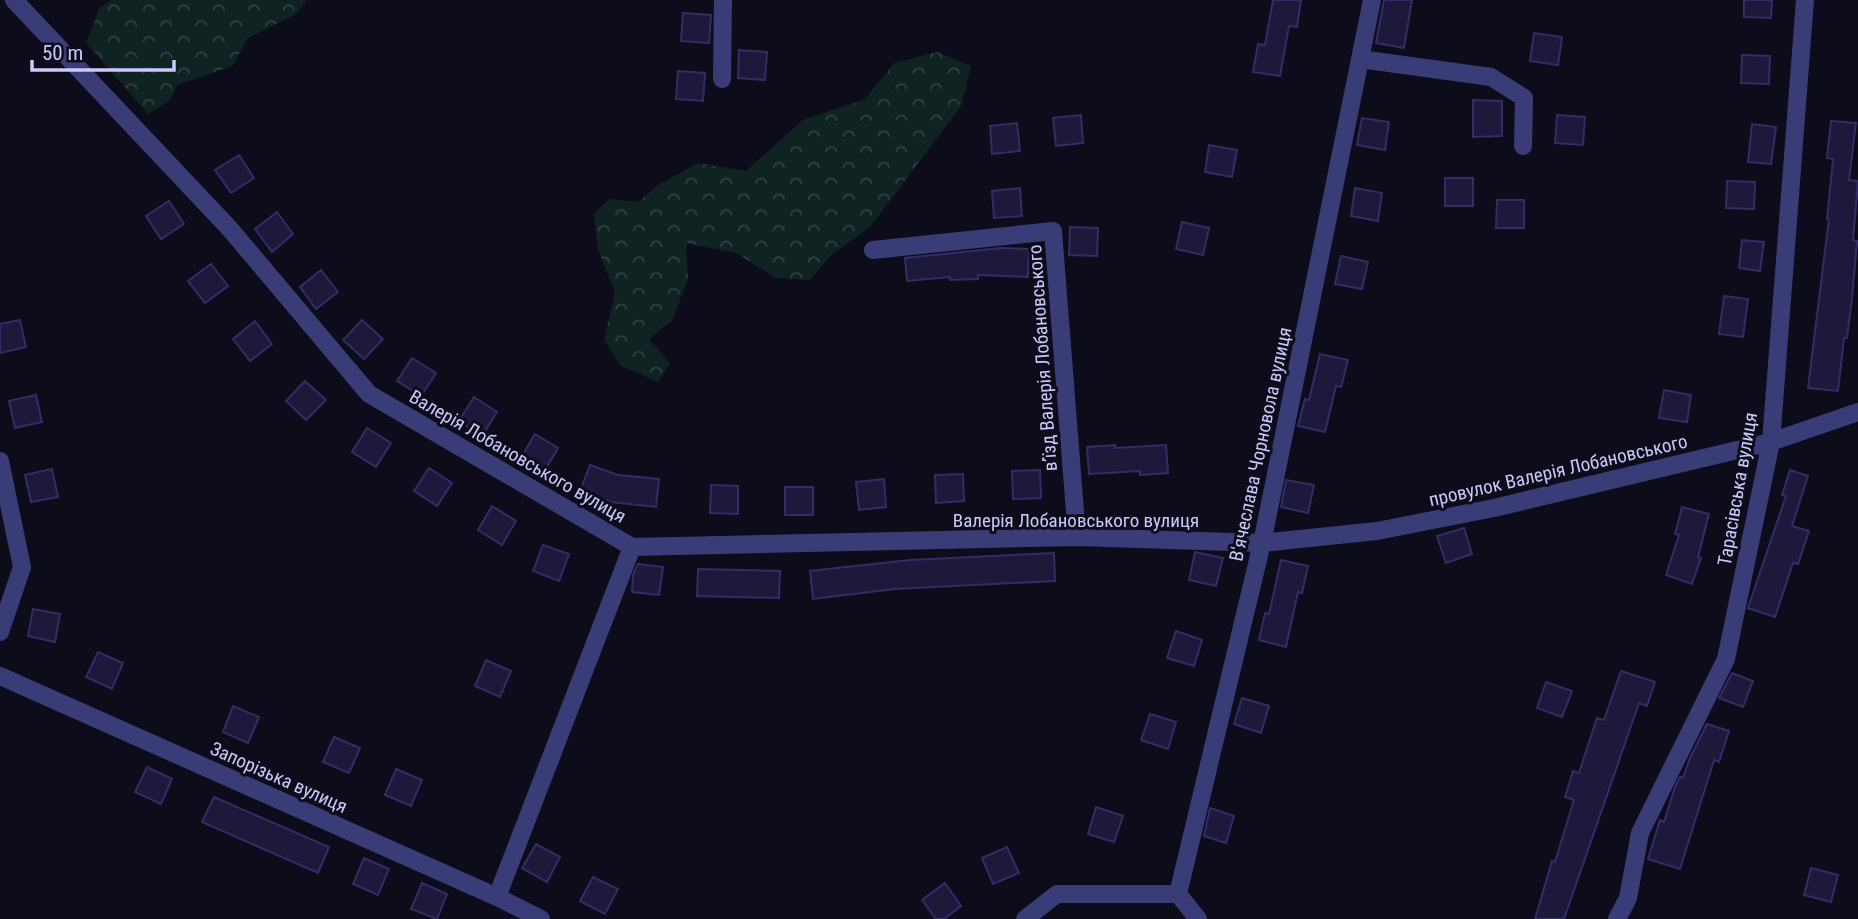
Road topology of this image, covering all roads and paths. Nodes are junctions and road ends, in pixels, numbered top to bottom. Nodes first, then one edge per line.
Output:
1 (14, 0) edge
2 (723, 0) edge
3 (1372, 0) edge
4 (1805, 0) edge
5 (1360, 59) junction
6 (722, 79) dead end
7 (1523, 146) dead end
8 (873, 250) dead end
9 (1858, 412) edge
10 (1771, 442) junction
11 (0, 461) edge
12 (1077, 537) junction
13 (1262, 543) junction
14 (632, 547) junction
15 (0, 632) edge
16 (0, 676) edge
17 (1178, 894) junction
18 (497, 897) junction
19 (541, 919) edge
20 (1025, 919) edge
21 (1198, 919) edge
22 (1617, 919) edge

1 - 14 street, Валерія Лобановського вулиця
2 - 6 street
3 - 5 street, В'ячеслава Чорновола вулиця
4 - 10 street, Тарасівська вулиця
5 - 7 street
5 - 13 street, В'ячеслава Чорновола вулиця
8 - 12 street, в’їзд Валерія Лобановського
9 - 10 street, провулок Валерія Лобановського
10 - 13 street, провулок Валерія Лобановського
10 - 22 street, Тарасівська вулиця
11 - 15 street
12 - 13 street, Валерія Лобановського вулиця
12 - 14 street, Валерія Лобановського вулиця
13 - 17 street, В'ячеслава Чорновола вулиця
14 - 18 street
16 - 18 street, Запорізька вулиця
17 - 20 street
17 - 21 street
18 - 19 street, Запорізька вулиця

